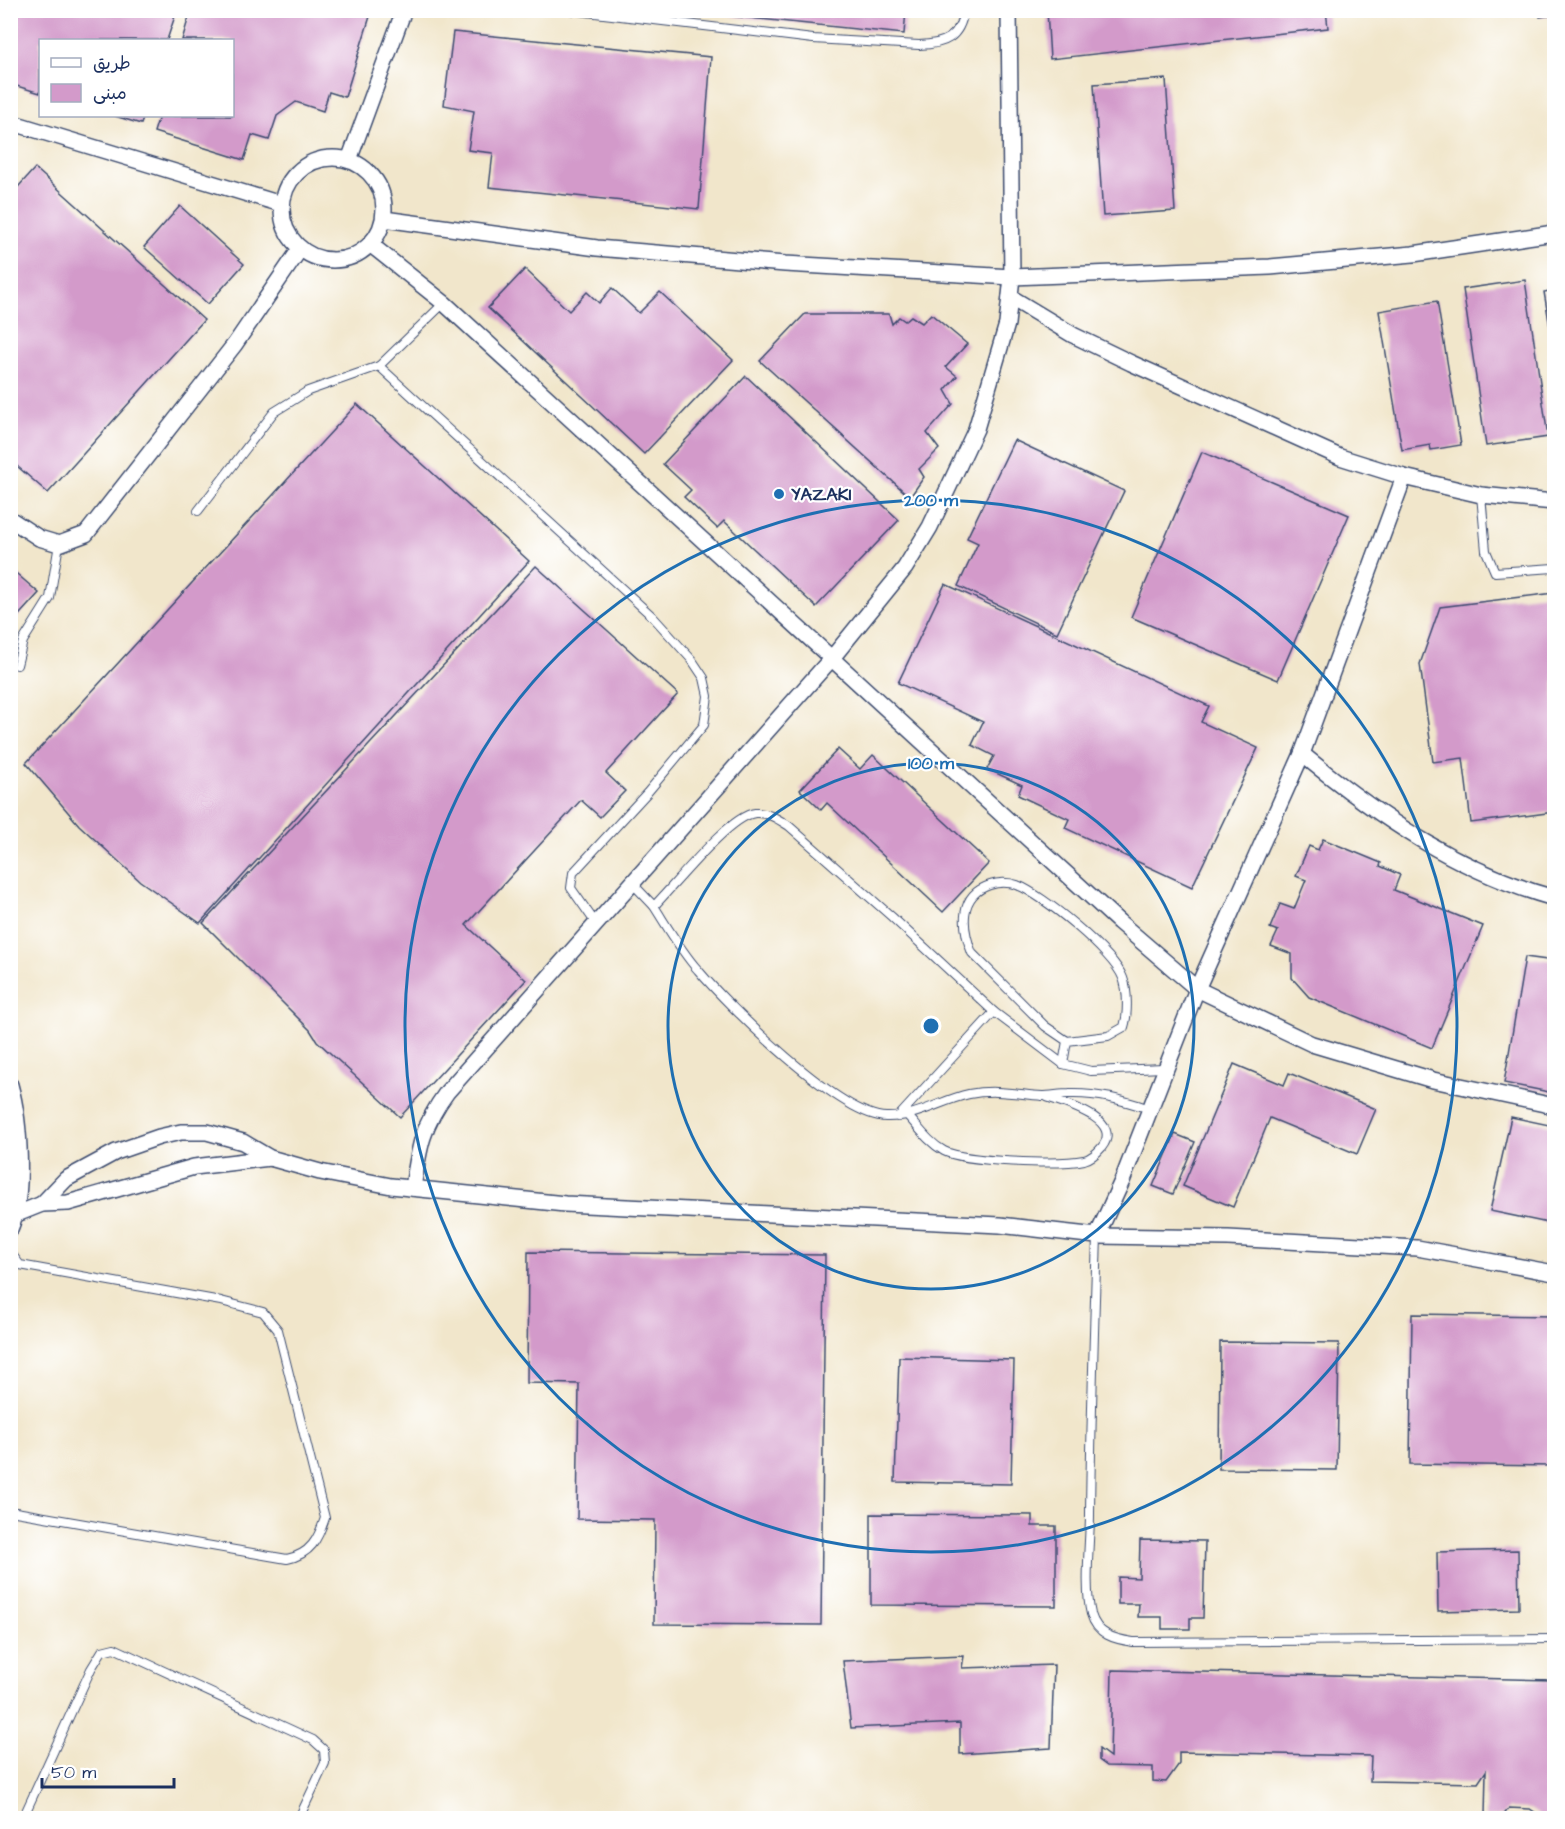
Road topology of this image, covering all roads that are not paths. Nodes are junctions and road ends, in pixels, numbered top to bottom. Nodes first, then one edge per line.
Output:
1 (404, 10) edge
2 (570, 10) edge
3 (964, 10) edge
4 (1009, 10) edge
5 (10, 122) edge
6 (350, 160) junction
7 (281, 204) junction
8 (384, 219) junction
9 (1554, 233) edge
10 (370, 244) junction
11 (300, 249) junction
12 (1012, 277) junction
13 (1010, 297) junction
14 (444, 303) junction
15 (379, 366) junction
16 (1404, 477) junction
17 (1481, 495) junction
18 (1554, 502) edge
19 (198, 511) dead end
20 (10, 519) edge
21 (58, 544) junction
22 (1554, 568) edge
23 (832, 658) junction
24 (17, 665) dead end
25 (1302, 754) junction
26 (632, 883) junction
27 (1554, 898) edge
28 (654, 906) junction
29 (597, 925) junction
30 (1197, 989) junction
31 (994, 1012) junction
32 (1067, 1041) junction
33 (1063, 1064) junction
34 (1164, 1068) junction
35 (10, 1085) edge
36 (1042, 1096) junction
37 (1554, 1106) edge
38 (1149, 1109) junction
39 (908, 1116) junction
40 (898, 1117) junction
41 (270, 1158) junction
42 (413, 1188) junction
43 (42, 1204) junction
44 (17, 1214) junction
45 (10, 1229) edge
46 (1097, 1236) junction
47 (10, 1252) edge
48 (1554, 1273) edge
49 (10, 1511) edge
50 (1554, 1639) edge
51 (23, 1818) edge
52 (299, 1818) edge

1 - 6 street
2 - 3 lane
4 - 12 street
5 - 7 street
6 - 7 street
6 - 8 street
7 - 11 street
8 - 10 street
8 - 12 street
9 - 12 street
10 - 11 street
10 - 14 street
11 - 21 street
12 - 13 street
13 - 16 street
13 - 23 street
14 - 15 lane
14 - 23 street
15 - 19 lane
15 - 29 lane
16 - 17 street
16 - 25 street
17 - 18 street
17 - 22 lane
20 - 21 street
21 - 24 lane
23 - 26 street
23 - 30 street
25 - 27 street
25 - 30 street
26 - 28 lane
26 - 29 street
28 - 31 lane
28 - 40 lane
29 - 42 street
30 - 34 street
30 - 37 street
31 - 33 lane
31 - 40 lane
32 - 32 lane
32 - 33 lane
33 - 34 lane
34 - 38 street
35 - 44 street
36 - 38 lane
36 - 39 lane
36 - 39 lane
38 - 46 street
39 - 40 lane
41 - 42 street
41 - 43 street
41 - 43 street
42 - 46 street
43 - 44 street
44 - 45 street
46 - 48 street
46 - 50 lane
47 - 49 lane
51 - 52 lane

